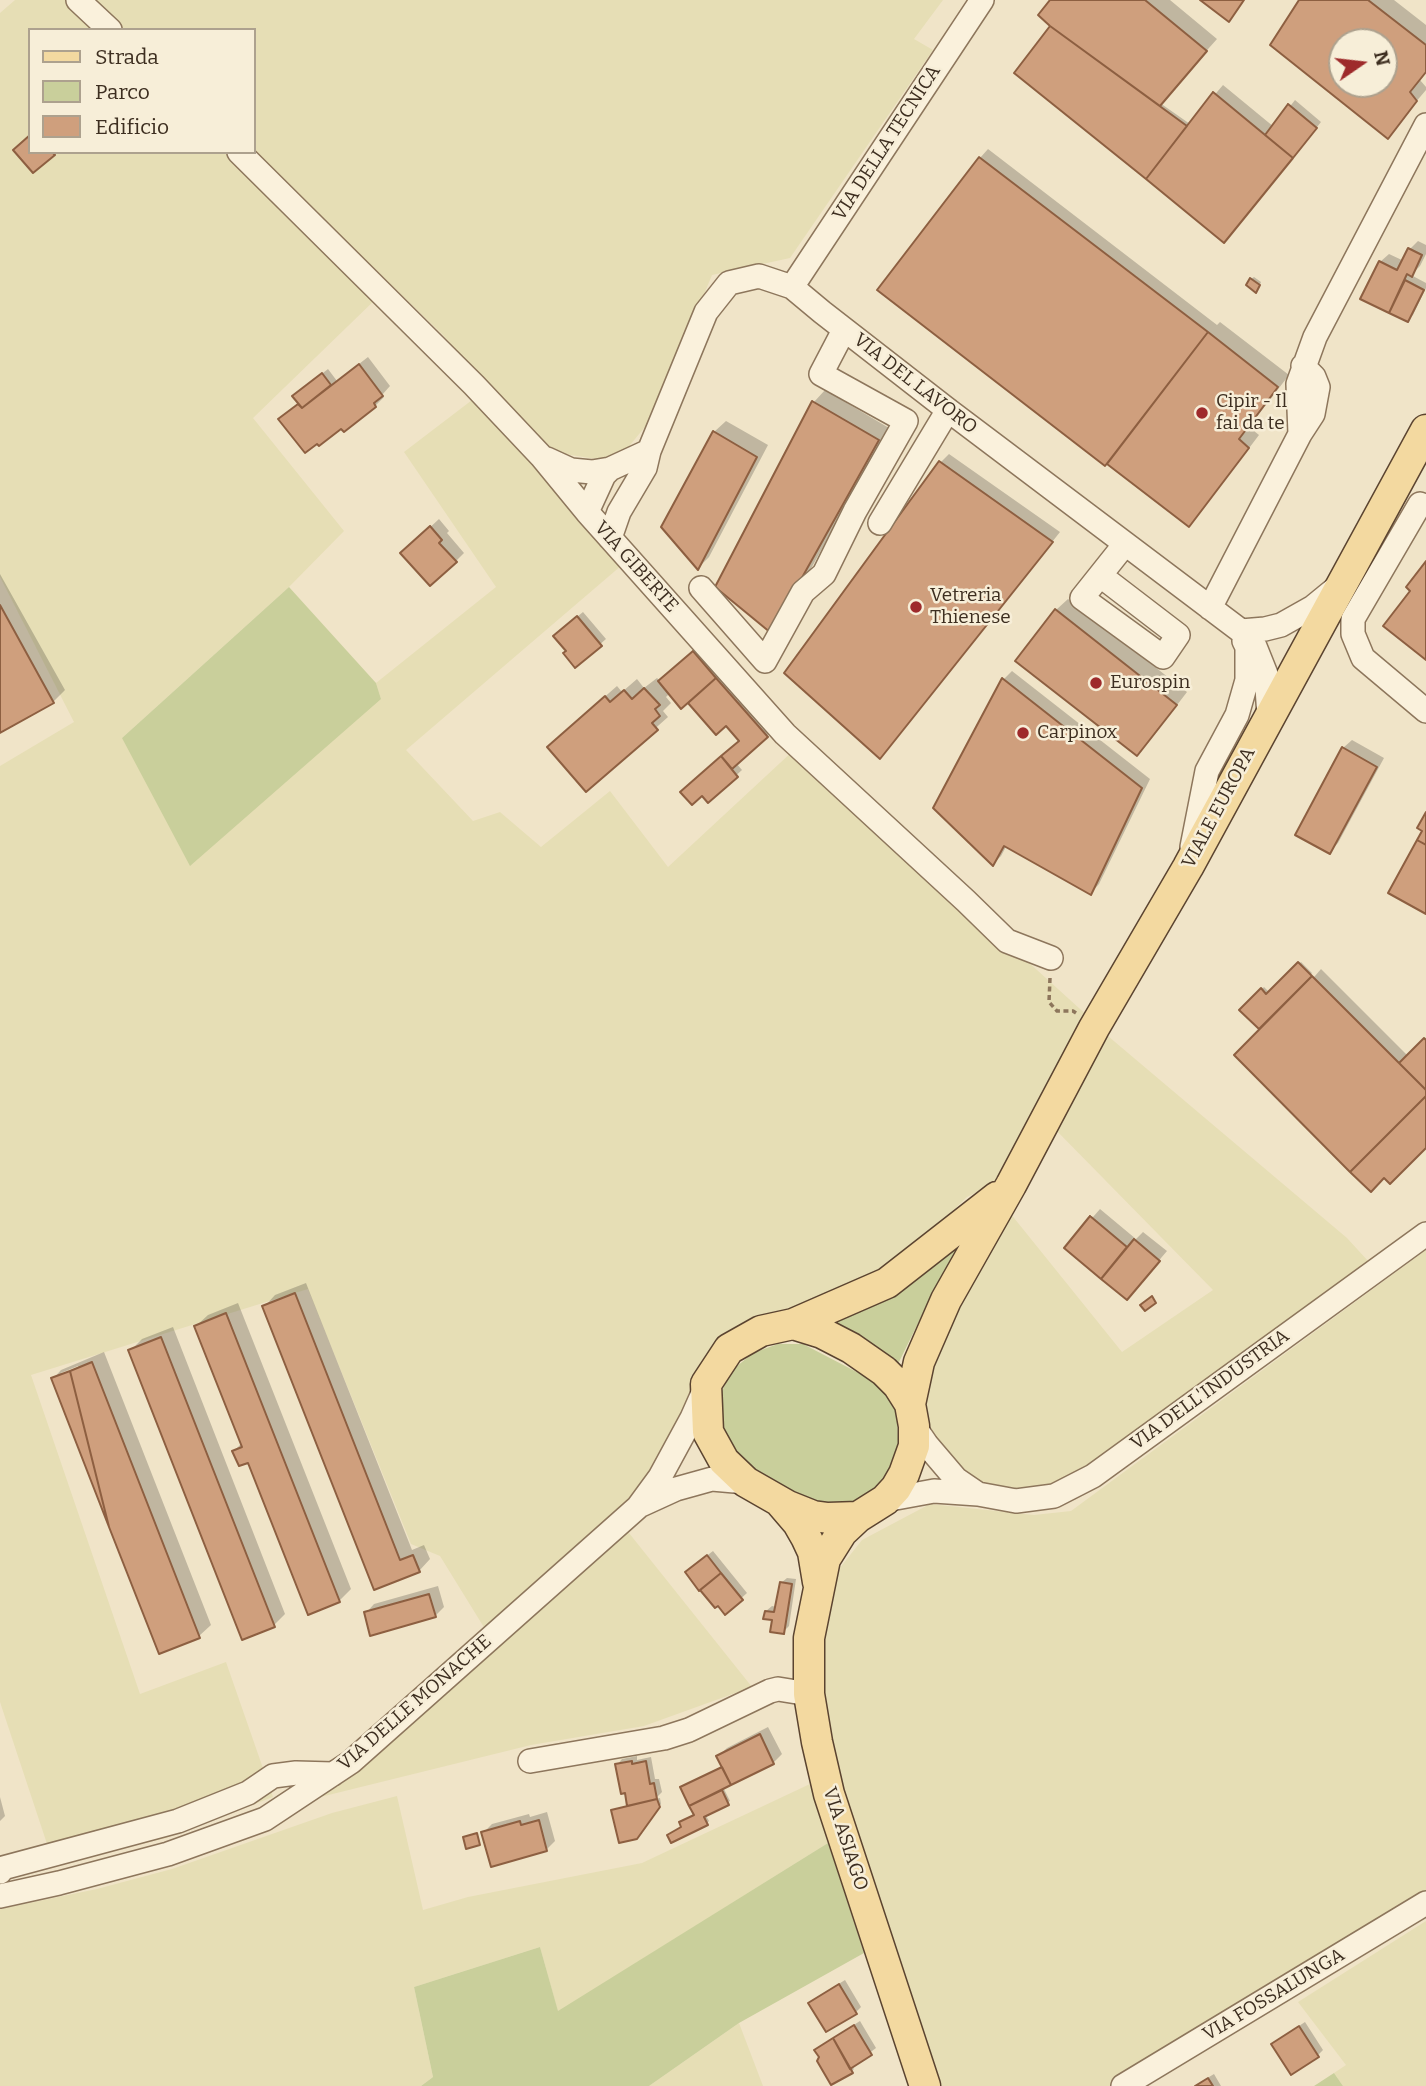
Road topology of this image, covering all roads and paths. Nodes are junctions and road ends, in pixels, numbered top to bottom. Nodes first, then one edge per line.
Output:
1 (78, 0) edge
2 (982, 0) edge
3 (108, 28) edge
4 (1421, 135) edge
5 (241, 154) edge
6 (792, 287) junction
7 (844, 330) junction
8 (948, 410) junction
9 (1426, 430) edge
10 (649, 451) junction
11 (541, 456) junction
12 (610, 469) junction
13 (629, 498) junction
14 (1420, 504) dead end
15 (587, 512) junction
16 (880, 523) dead end
17 (610, 538) junction
18 (1125, 544) junction
19 (1101, 576) dead end
20 (1341, 584) junction
21 (701, 589) dead end
22 (1210, 608) junction
23 (1241, 631) junction
24 (1426, 710) edge
25 (1269, 716) junction
26 (1188, 867) junction
27 (1051, 958) joint
28 (1094, 1028) junction
29 (1011, 1185) junction
30 (1426, 1234) edge
31 (793, 1324) junction
32 (706, 1384) junction
33 (912, 1415) junction
34 (747, 1482) junction
35 (978, 1493) junction
36 (777, 1499) junction
37 (886, 1500) junction
38 (638, 1507) junction
39 (858, 1517) junction
40 (818, 1585) junction
41 (809, 1694) junction
42 (530, 1761) dead end
43 (333, 1774) junction
44 (0, 1872) edge
45 (0, 1896) edge
46 (1426, 1903) edge
47 (1126, 2085) edge
48 (925, 2086) edge

1 - 3 street
2 - 6 street, VIA DELLA TECNICA
4 - 22 street
5 - 11 street, VIA GIBERTE
6 - 7 street, VIA DEL LAVORO
6 - 10 street, VIA DEL LAVORO
7 - 8 street, VIA DEL LAVORO
7 - 21 street
8 - 16 street
8 - 18 street, VIA DEL LAVORO
9 - 20 main road, VIALE EUROPA
10 - 12 street
10 - 13 street, VIA DEL LAVORO
11 - 12 street
11 - 15 street, VIA GIBERTE
12 - 15 street
13 - 15 street
13 - 17 street, VIA DEL LAVORO
14 - 24 street
15 - 17 street, VIA GIBERTE
17 - 27 street, VIA GIBERTE
18 - 19 street
18 - 22 street, VIA DEL LAVORO
20 - 23 street
20 - 25 main road, VIALE EUROPA
22 - 23 street, VIA DEL LAVORO
23 - 25 street, VIA DEL LAVORO
23 - 26 street
25 - 26 main road, VIALE EUROPA
26 - 28 main road, VIALE EUROPA
27 - 28 path
28 - 29 main road, VIALE EUROPA
29 - 31 main road
29 - 33 main road, VIALE EUROPA
30 - 35 street, VIA DELL'INDUSTRIA
31 - 32 main road
31 - 33 main road
32 - 34 main road
32 - 38 street
33 - 35 street, VIA DELL'INDUSTRIA
33 - 37 main road
34 - 36 main road
34 - 38 street
35 - 37 street, VIA DELL'INDUSTRIA
36 - 39 main road
36 - 40 main road
37 - 39 main road
38 - 43 street, VIA DELLE MONACHE
39 - 40 main road
40 - 41 main road, VIA ASIAGO
41 - 42 street
41 - 48 main road, VIA ASIAGO
43 - 44 street
43 - 45 street, VIA DELLE MONACHE
46 - 47 street, VIA FOSSALUNGA

